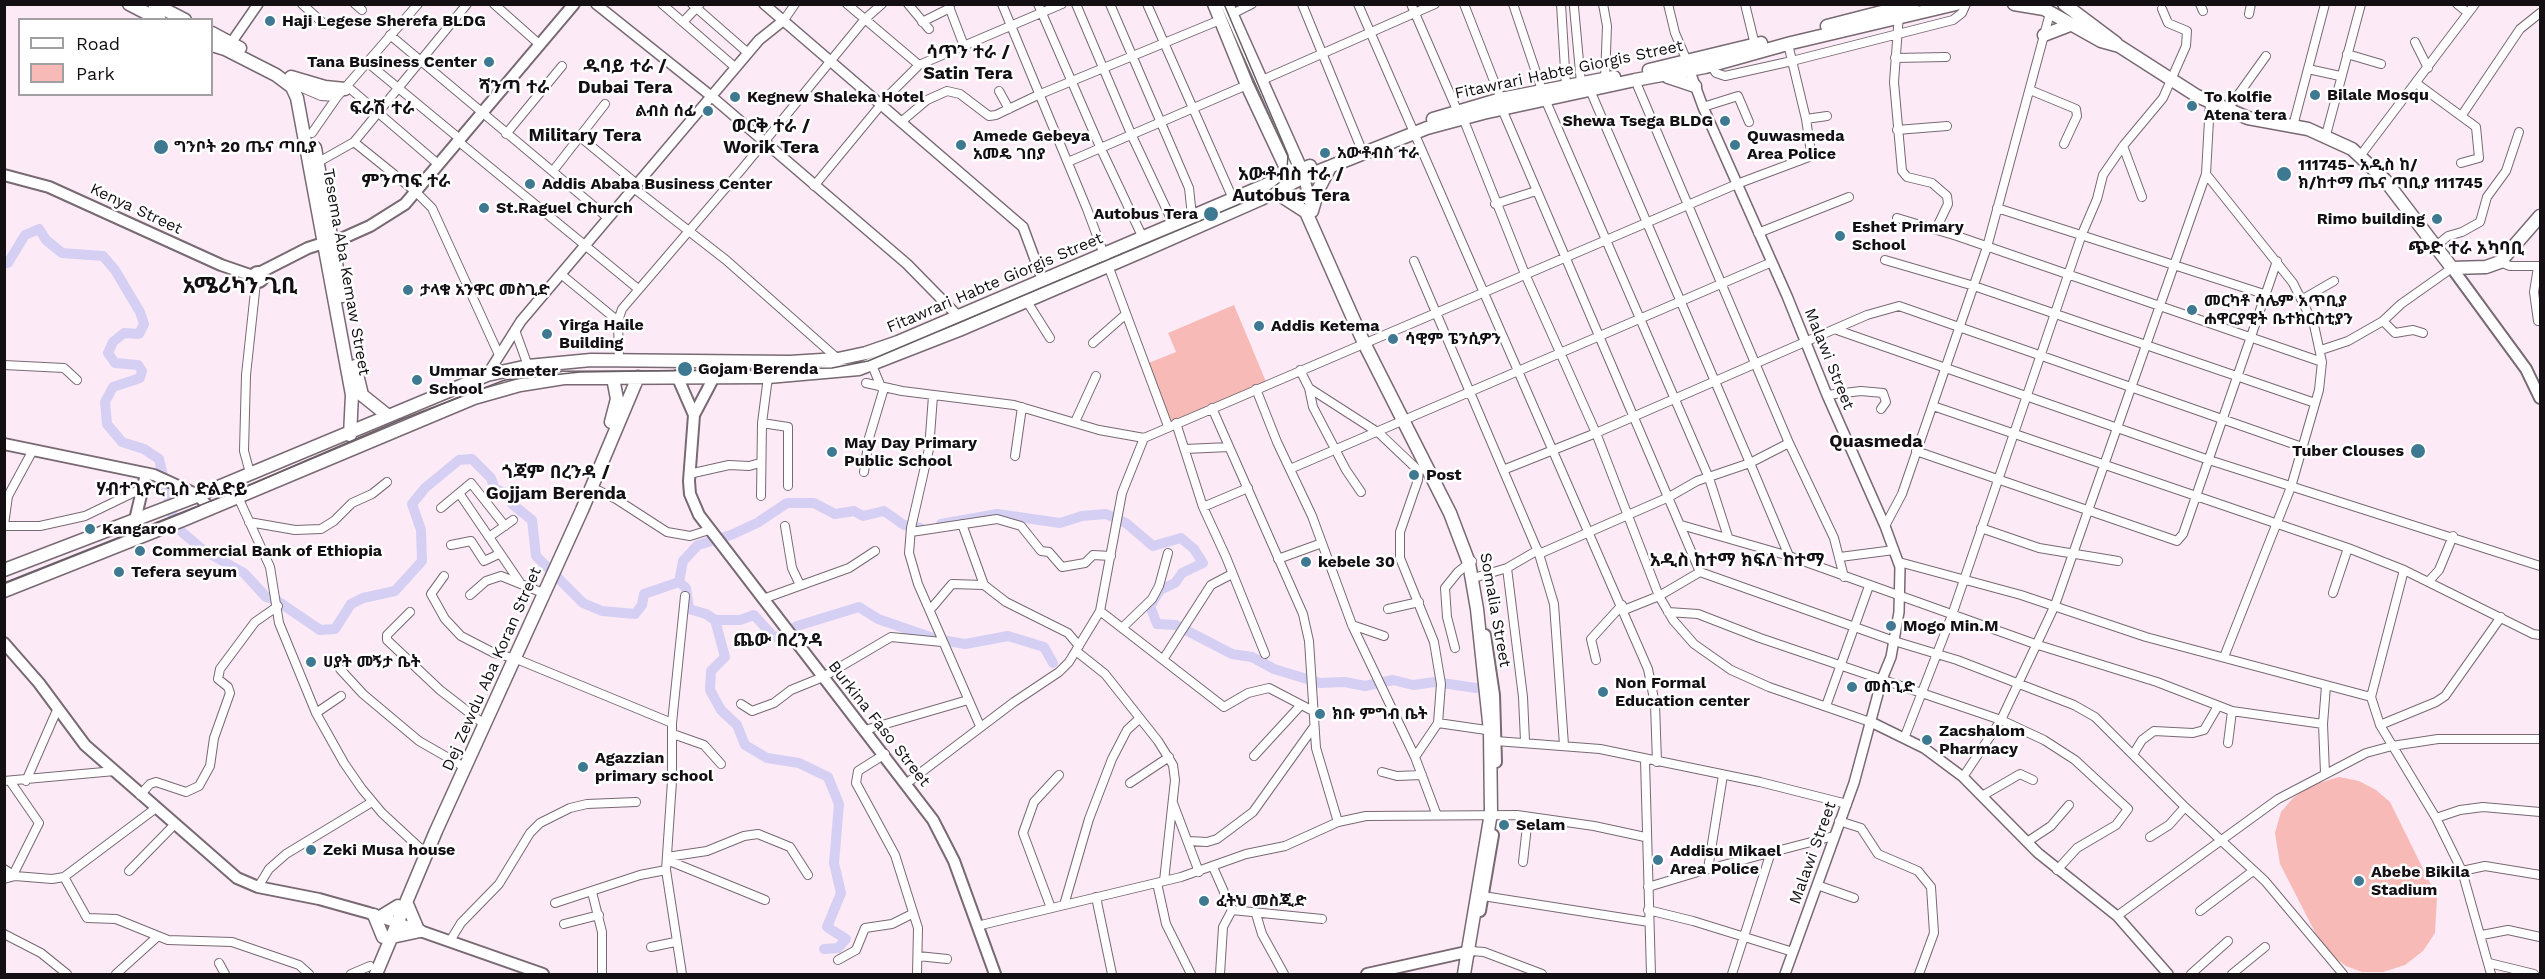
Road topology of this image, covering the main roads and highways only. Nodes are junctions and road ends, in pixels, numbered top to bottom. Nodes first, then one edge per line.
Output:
1 (129, 4) edge
2 (154, 4) edge
3 (574, 4) edge
4 (1214, 4) edge
5 (1913, 4) edge
6 (1956, 4) edge
7 (2014, 4) edge
8 (2065, 5) edge
9 (2043, 9) edge
10 (1226, 13) edge
11 (1899, 13) junction
12 (156, 18) edge
13 (181, 18) edge
14 (2070, 25) junction
15 (213, 34) edge
16 (2044, 35) road end
17 (213, 45) edge
18 (228, 46) junction
19 (2120, 46) junction
20 (1688, 65) junction
21 (1708, 67) junction
22 (1658, 76) junction
23 (294, 84) junction
24 (1586, 87) junction
25 (343, 91) road end
26 (1543, 95) junction
27 (1411, 130) junction
28 (1285, 150) junction
29 (314, 164) junction
30 (1324, 166) junction
31 (4, 175) edge
32 (1297, 176) junction
33 (1274, 186) junction
34 (1312, 209) junction
35 (2541, 216) edge
36 (331, 243) junction
37 (1104, 260) junction
38 (2452, 267) junction
39 (1366, 341) junction
40 (677, 376) junction
41 (638, 377) junction
42 (714, 377) junction
43 (613, 378) junction
44 (2540, 395) edge
45 (387, 415) junction
46 (694, 415) junction
47 (351, 430) junction
48 (4, 444) edge
49 (318, 444) junction
50 (349, 448) junction
51 (326, 459) junction
52 (150, 474) junction
53 (198, 495) junction
54 (210, 508) junction
55 (578, 509) junction
56 (135, 520) junction
57 (138, 538) junction
58 (1471, 562) junction
59 (4, 570) edge
60 (4, 591) edge
61 (4, 643) edge
62 (493, 701) junction
63 (1494, 734) junction
64 (463, 767) junction
65 (1493, 813) junction
66 (402, 905) junction
67 (386, 920) junction
68 (419, 930) junction
69 (388, 937) junction
70 (1468, 951) junction
71 (371, 972) edge
72 (543, 975) edge
73 (995, 975) edge
74 (1367, 975) edge
75 (1464, 975) edge
76 (1470, 975) edge

1 - 12 main road
2 - 13 main road
3 - 36 main road
4 - 10 main road
5 - 11 main road, Fitawrari Habte Giorgis Street
6 - 11 main road
7 - 9 main road
8 - 19 main road
9 - 14 main road
10 - 28 main road
10 - 28 main road
11 - 20 main road, Fitawrari Habte Giorgis Street
11 - 21 main road
14 - 16 main road
14 - 19 main road
15 - 18 main road
17 - 18 main road
18 - 23 main road
19 - 38 main road
20 - 21 main road
20 - 22 main road
20 - 24 main road, Fitawrari Habte Giorgis Street
21 - 22 main road
22 - 24 main road
23 - 25 main road
23 - 29 main road, Tesema Aba Kemaw Street
23 - 29 main road, Tesema Aba Kemaw Street
24 - 26 main road
24 - 26 main road, Fitawrari Habte Giorgis Street
26 - 27 main road, Fitawrari Habte Giorgis Street
27 - 30 main road
27 - 30 main road, Fitawrari Habte Giorgis Street
28 - 30 main road
28 - 32 main road
28 - 33 main road
29 - 36 main road, Tesema Aba Kemaw Street
30 - 32 main road, Fitawrari Habte Giorgis Street
30 - 34 main road
31 - 36 main road, Kenya Street
32 - 33 main road, Fitawrari Habte Giorgis Street
32 - 34 main road
33 - 37 main road
33 - 37 main road, Fitawrari Habte Giorgis Street
33 - 39 main road
34 - 39 main road
35 - 38 main road
36 - 45 main road, Tesema Aba Kemaw Street
36 - 47 main road, Tesema Aba Kemaw Street
37 - 42 main road
37 - 45 main road, Fitawrari Habte Giorgis Street
38 - 44 main road
39 - 58 main road
40 - 41 main road
40 - 42 main road
40 - 46 main road
41 - 43 main road
41 - 55 main road, Dej Zewdu Aba Koran Street
42 - 46 main road, Burkina Faso Street
43 - 50 main road
43 - 55 main road, Dej Zewdu Aba Koran Street
45 - 47 main road, Fitawrari Habte Giorgis Street
46 - 73 main road, Burkina Faso Street
47 - 49 main road, Fitawrari Habte Giorgis Street
47 - 50 main road, Tesema Aba Kemaw Street
48 - 52 main road
49 - 51 main road
49 - 53 main road, Fitawrari Habte Giorgis Street
50 - 51 main road
51 - 54 main road
52 - 53 main road
52 - 56 main road
53 - 54 main road
53 - 56 main road, Fitawrari Habte Giorgis Street
54 - 57 main road
55 - 62 main road, Dej Zewdu Aba Koran Street
56 - 57 main road
56 - 59 main road, Fitawrari Habte Giorgis Street
57 - 60 main road
58 - 63 main road
58 - 63 main road, Somalia Street
61 - 67 main road
62 - 64 main road, Dej Zewdu Aba Koran Street
62 - 64 main road
63 - 65 main road
64 - 66 main road, Dej Zewdu Aba Koran Street
64 - 66 main road
65 - 70 main road
65 - 70 main road
66 - 67 main road, Dej Zewdu Aba Koran Street
66 - 67 main road
66 - 68 main road
67 - 68 main road
67 - 69 main road, Dej Zewdu Aba Koran Street
67 - 69 main road
68 - 69 main road
68 - 72 main road
69 - 71 main road, Dej Zewdu Aba Koran Street
70 - 74 main road
70 - 75 main road
70 - 76 main road

